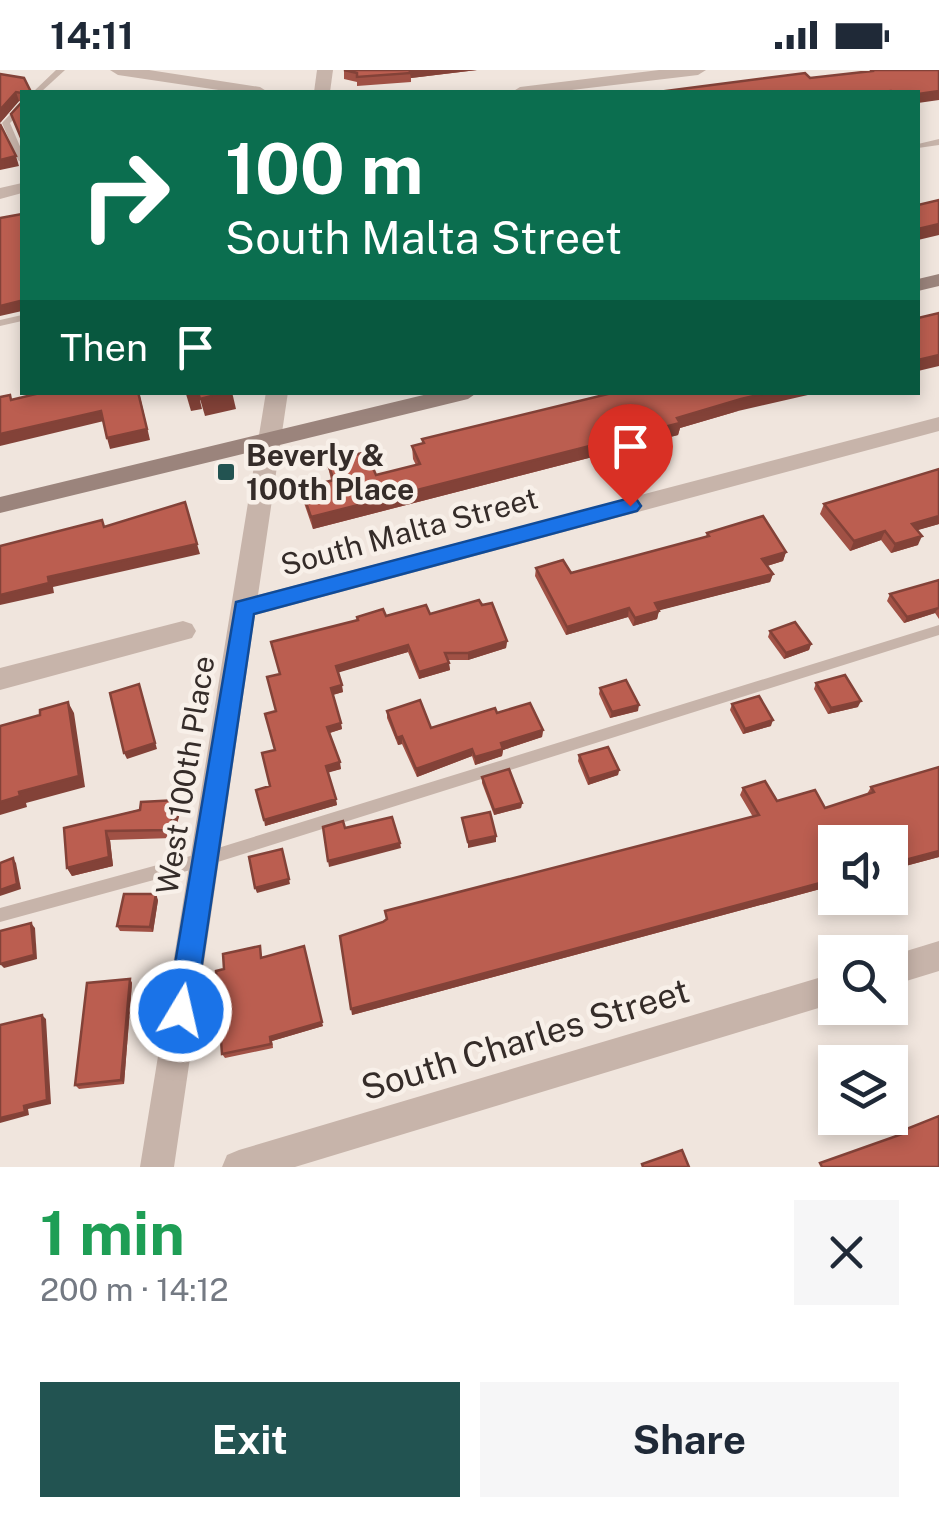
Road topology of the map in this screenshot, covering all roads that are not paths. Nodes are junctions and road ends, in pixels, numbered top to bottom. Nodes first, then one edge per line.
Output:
1 (60, 70) edge
2 (118, 70) edge
3 (698, 70) edge
4 (40, 90) edge
5 (247, 90) edge
6 (536, 90) edge
7 (3, 123) edge
8 (20, 156) edge
9 (276, 395) edge
10 (456, 395) edge
11 (939, 424) edge
12 (269, 440) junction
13 (0, 505) edge
14 (244, 608) junction
15 (939, 630) edge
16 (183, 631) dead end
17 (0, 679) edge
18 (205, 858) junction
19 (0, 914) edge
20 (939, 956) edge
21 (908, 965) edge
22 (818, 993) edge
23 (157, 1167) edge
24 (239, 1167) edge

1 - 4 lane
2 - 5 street
3 - 6 street
7 - 8 lane
9 - 12 street, West 100th Place
10 - 12 main road
11 - 14 street, South Malta Street
12 - 13 main road
12 - 14 street, West 100th Place
14 - 18 street, West 100th Place
15 - 18 lane
16 - 17 street
18 - 19 lane
18 - 23 street, West 100th Place
20 - 21 street
22 - 24 street, South Charles Street

